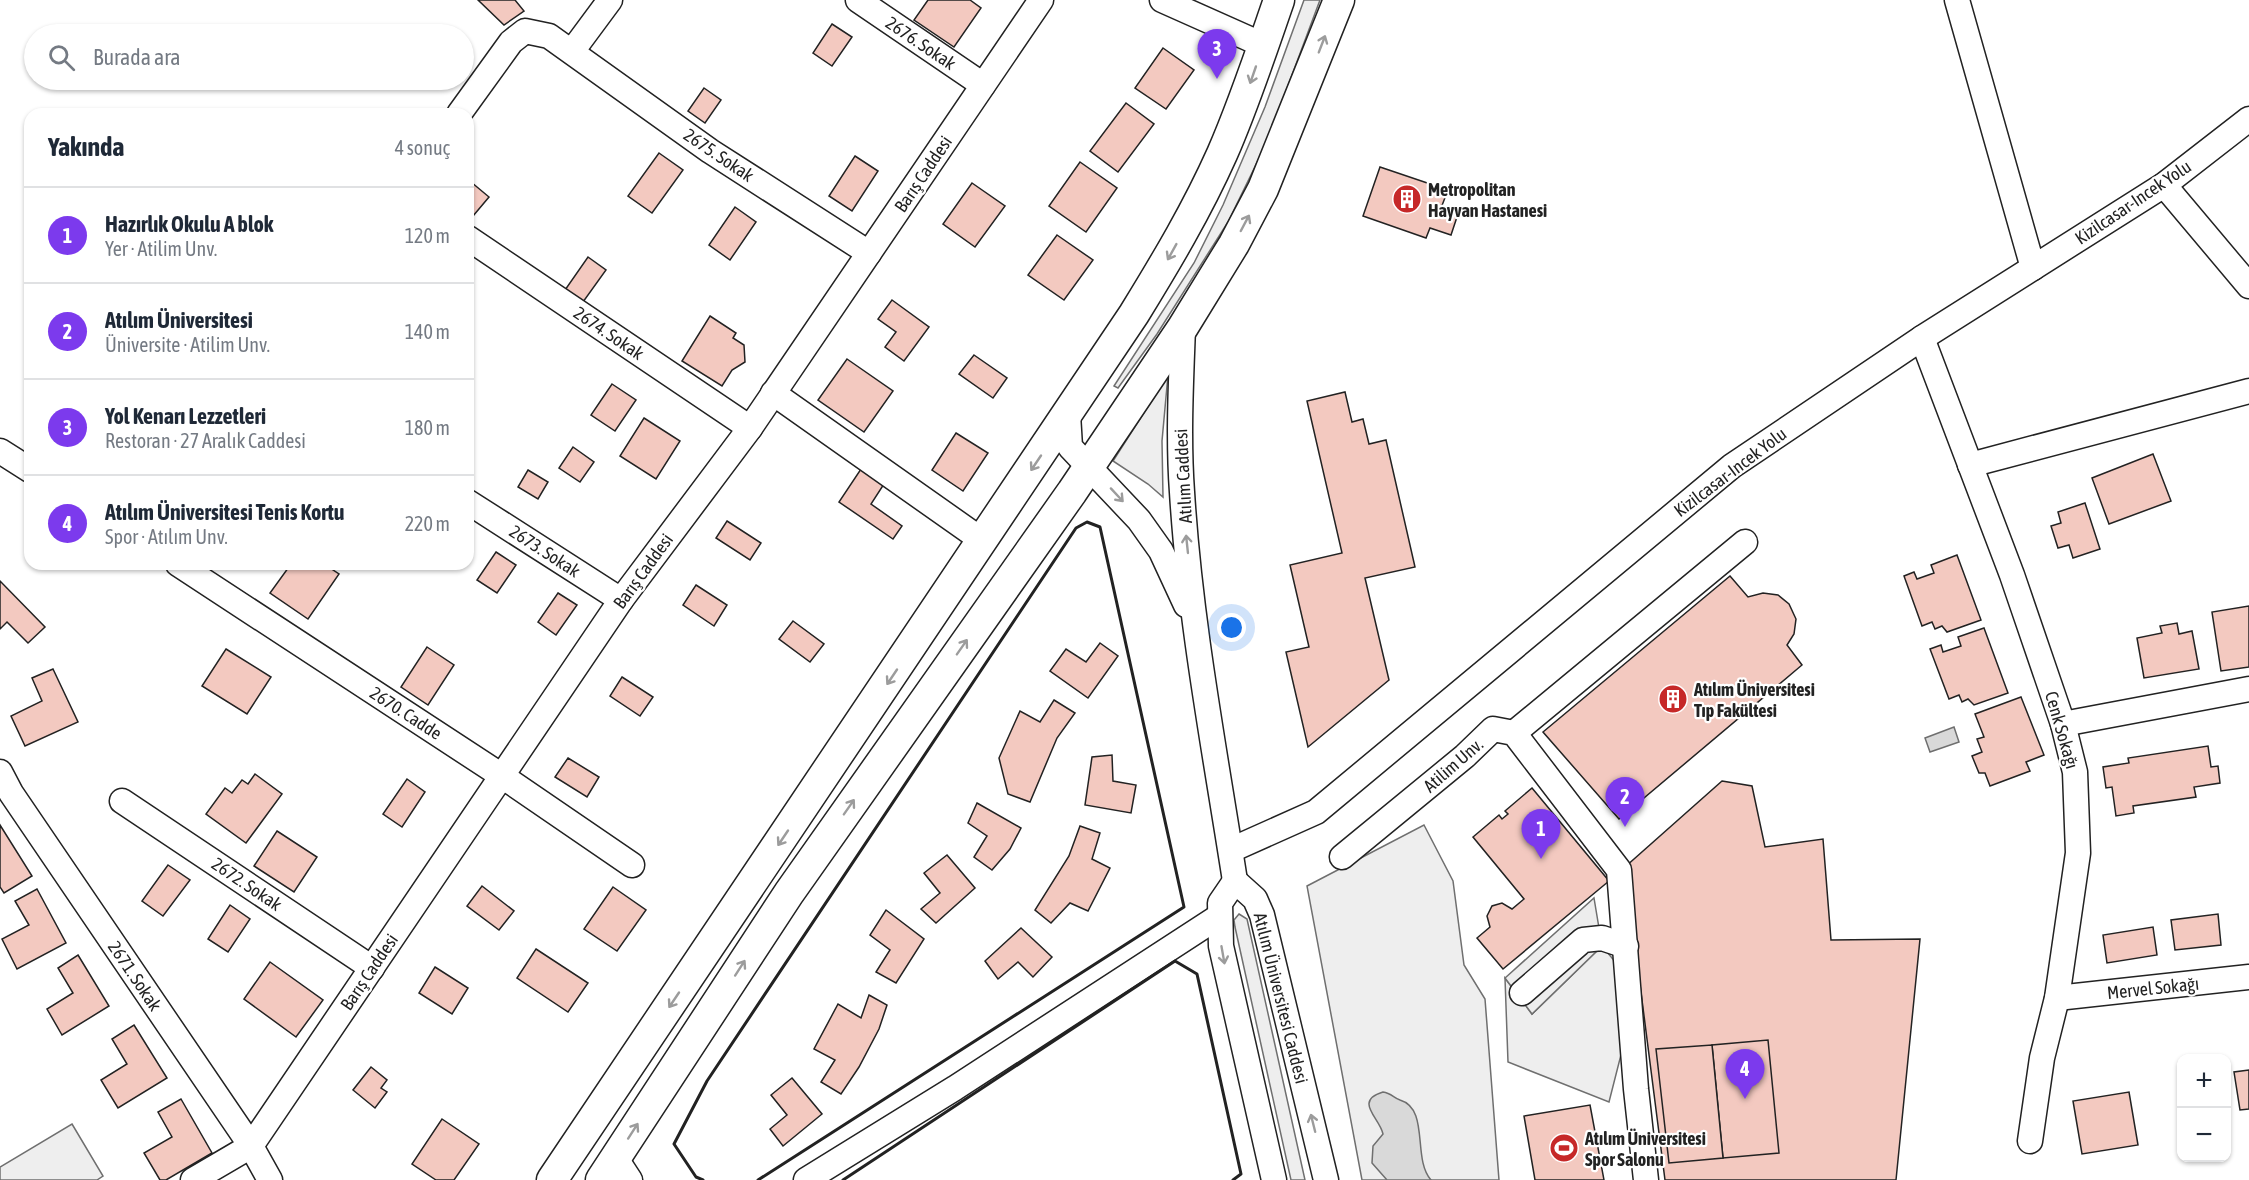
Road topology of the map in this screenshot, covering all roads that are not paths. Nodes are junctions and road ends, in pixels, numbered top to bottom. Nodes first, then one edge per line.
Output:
1 (610, 0) edge
2 (858, 0) edge
3 (1041, 0) edge
4 (1162, 0) edge
5 (1279, 0) edge
6 (1339, 0) edge
7 (1957, 0) edge
8 (1263, 45) junction
9 (573, 50) junction
10 (983, 85) junction
11 (463, 108) edge
12 (2249, 119) edge
13 (2164, 185) junction
14 (474, 242) edge
15 (869, 253) junction
16 (2033, 268) junction
17 (2248, 281) edge
18 (1183, 327) junction
19 (1922, 338) junction
20 (2249, 391) edge
21 (773, 393) junction
22 (1068, 414) junction
23 (750, 428) junction
24 (0, 450) edge
25 (1970, 465) junction
26 (24, 466) edge
27 (1088, 467) junction
28 (474, 506) edge
29 (983, 541) junction
30 (1745, 542) dead end
31 (187, 570) edge
32 (621, 600) junction
33 (1195, 624) junction
34 (2249, 689) edge
35 (2063, 723) junction
36 (1514, 733) junction
37 (502, 776) junction
38 (4, 787) edge
39 (122, 801) dead end
40 (1231, 850) junction
41 (1342, 857) dead end
42 (632, 865) dead end
43 (1235, 881) junction
44 (1218, 917) junction
45 (1626, 946) junction
46 (372, 968) junction
47 (2249, 977) edge
48 (1522, 993) dead end
49 (2057, 998) junction
50 (2030, 1142) dead end
51 (250, 1146) junction
52 (615, 1172) edge
53 (193, 1180) edge
54 (270, 1180) edge
55 (552, 1180) edge
56 (806, 1180) edge
57 (1273, 1180) edge
58 (1326, 1180) edge
59 (1646, 1180) edge

1 - 9 street
2 - 10 street, 2676. Sokak
3 - 10 street, Barış Caddesi
4 - 8 street
5 - 8 main road
18 -> 6 main road
7 - 16 street
8 -> 22 main road
9 - 11 street, 2675. Sokak
9 - 15 street, 2675. Sokak
10 - 15 street, Barış Caddesi
12 - 13 street, Kizilcasar-Incek Yolu
13 - 16 street, Kizilcasar-Incek Yolu
13 - 17 street
14 - 23 street, 2674. Sokak
15 - 21 street, Barış Caddesi
16 - 19 street, Kizilcasar-Incek Yolu
18 - 27 main road
33 -> 18 street, Atılım Caddesi
19 - 25 street, Cenk Sokağı
19 - 40 street, Kizilcasar-Incek Yolu
20 - 25 street
21 - 23 street, Barış Caddesi
21 - 29 street
22 - 27 street, Atılım Caddesi
22 -> 29 main road
23 - 32 street, Barış Caddesi
24 - 26 street
25 - 35 street, Cenk Sokağı
27 -> 33 street, Atılım Caddesi
52 -> 27 main road
28 - 32 street, 2673. Sokak
29 -> 55 main road
30 - 36 street
31 - 37 street, 2670. Cadde
32 - 37 street, Barış Caddesi
33 - 40 street, Atılım Caddesi
34 - 35 street
35 - 49 street, Cenk Sokağı
36 - 41 street, Atilim Unv.
36 - 45 street
37 - 42 street, 2670. Cadde
37 - 46 street, Barış Caddesi
38 - 51 street, 2671. Sokak
39 - 46 street, 2672. Sokak
40 - 43 street, Atılım Caddesi
43 - 44 street
58 -> 43 street, Atılım Üniversitesi Caddesi
44 - 56 street
44 -> 57 street
45 - 48 street
45 - 59 street
46 - 51 street, Barış Caddesi
47 - 49 street, Mervel Sokağı
49 - 50 street, Cenk Sokağı
51 - 53 street
51 - 54 street, 2671. Sokak

